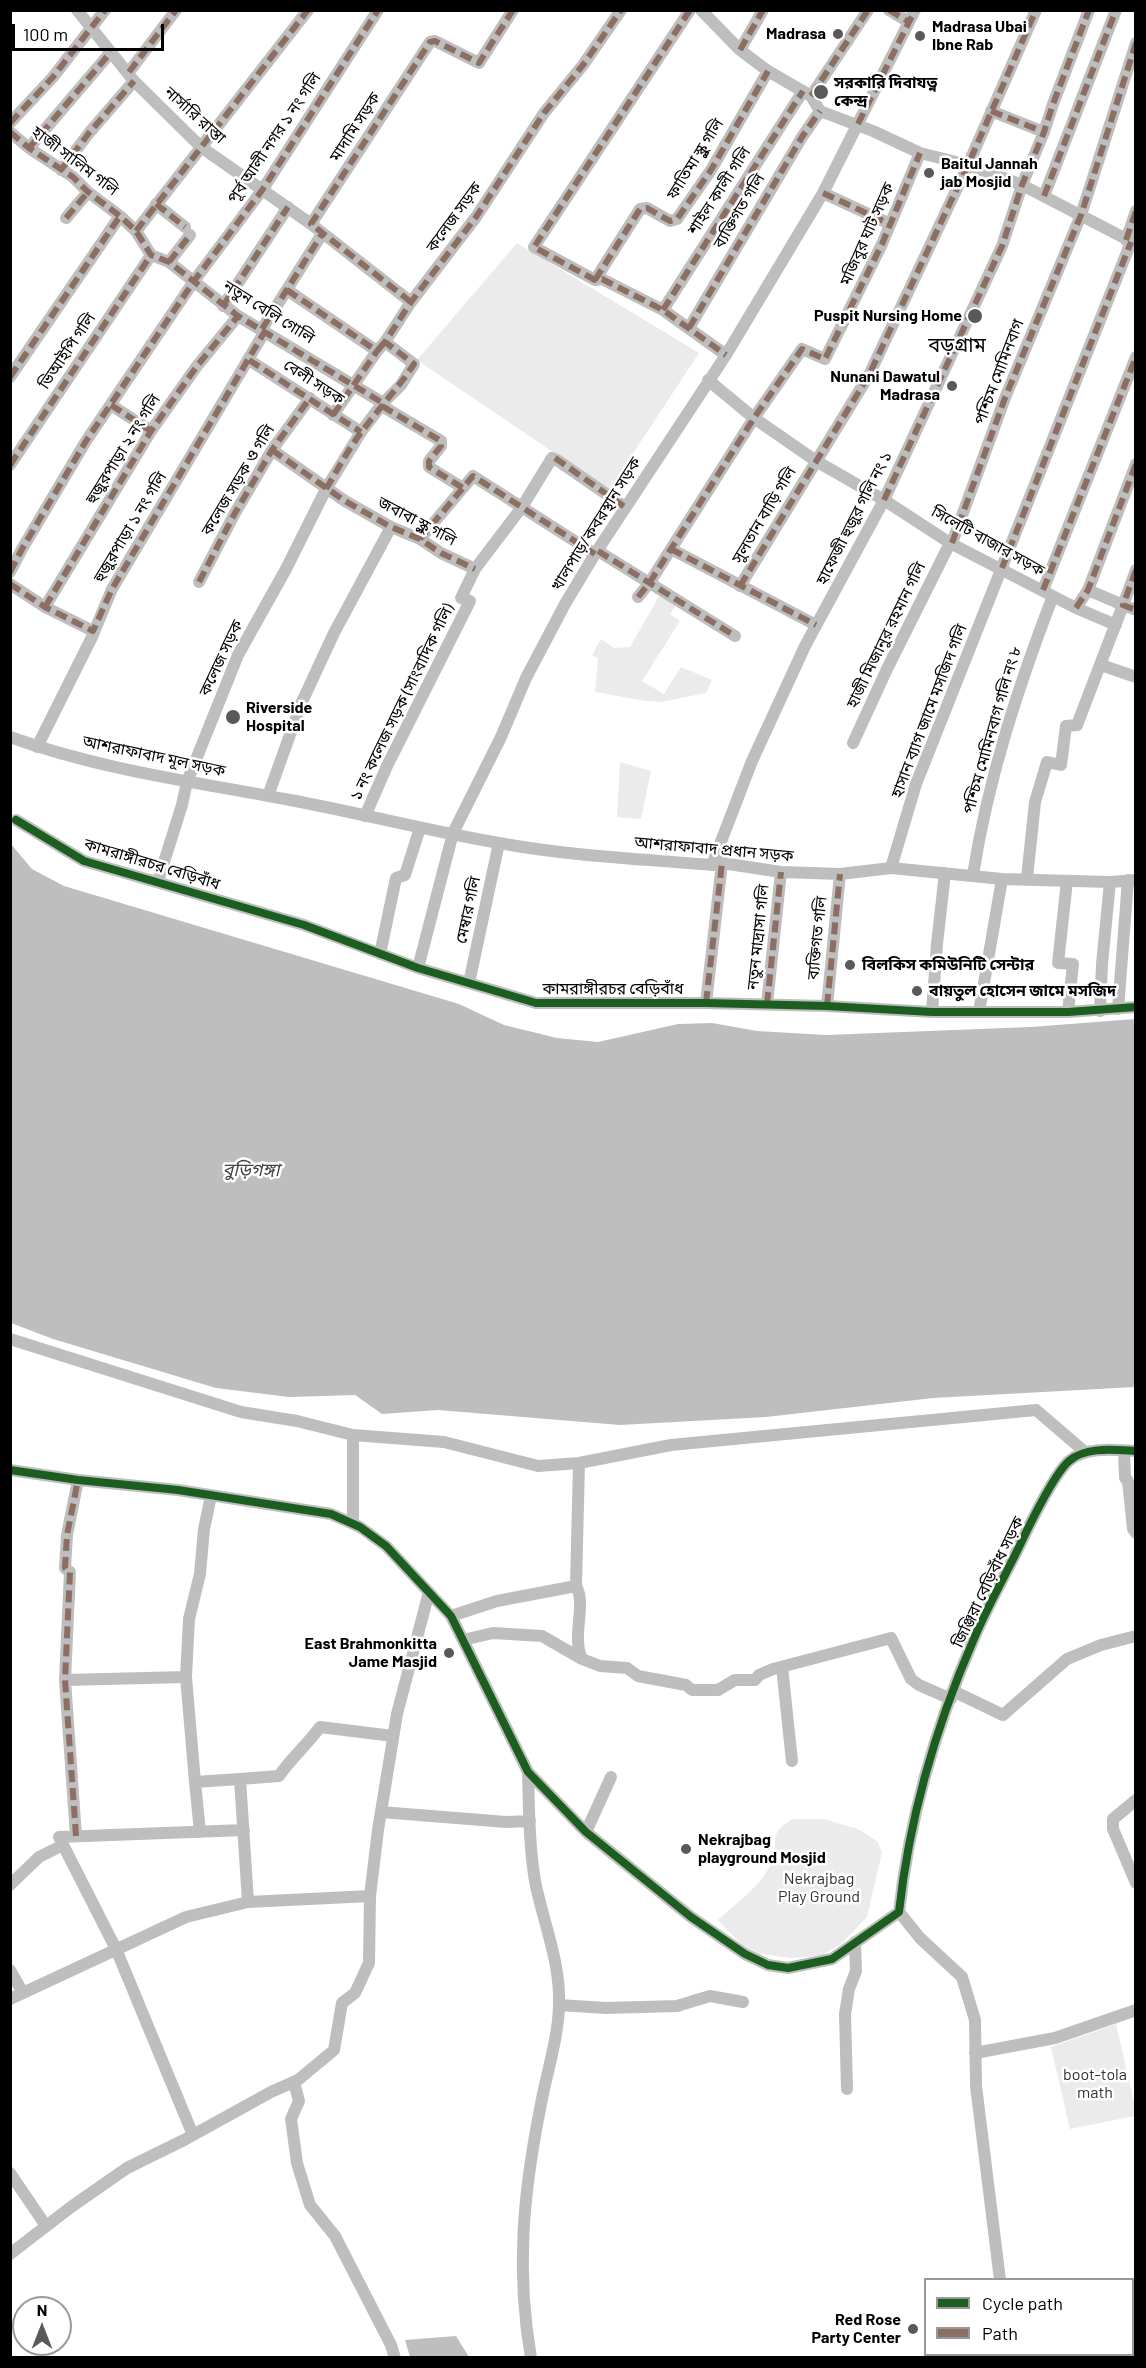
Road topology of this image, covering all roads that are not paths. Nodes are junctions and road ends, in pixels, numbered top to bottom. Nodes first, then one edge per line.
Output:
1 (77, 10) edge
2 (105, 10) edge
3 (176, 10) edge
4 (308, 10) edge
5 (378, 10) edge
6 (513, 10) edge
7 (621, 10) edge
8 (690, 10) edge
9 (701, 10) edge
10 (763, 10) edge
11 (868, 10) edge
12 (889, 10) edge
13 (915, 10) edge
14 (1036, 10) edge
15 (1089, 10) edge
16 (1116, 10) edge
17 (909, 22) junction
18 (91, 30) junction
19 (1136, 43) edge
20 (740, 50) junction
21 (111, 52) junction
22 (768, 71) junction
23 (132, 76) junction
24 (807, 94) junction
25 (820, 111) junction
26 (991, 111) junction
27 (10, 123) edge
28 (858, 124) junction
29 (10, 132) edge
30 (1044, 132) junction
31 (201, 147) junction
32 (29, 148) junction
33 (920, 153) junction
34 (968, 165) junction
35 (61, 170) junction
36 (1022, 185) junction
37 (263, 189) junction
38 (88, 192) junction
39 (823, 193) junction
40 (1044, 196) junction
41 (156, 204) junction
42 (288, 207) junction
43 (1136, 211) edge
44 (1081, 215) junction
45 (120, 216) junction
46 (66, 219) dead end
47 (311, 224) junction
48 (890, 224) junction
49 (136, 231) junction
50 (322, 234) junction
51 (1131, 242) edge
52 (151, 255) junction
53 (169, 262) junction
54 (595, 280) junction
55 (194, 281) junction
56 (287, 290) junction
57 (411, 302) junction
58 (223, 306) junction
59 (663, 310) junction
60 (238, 316) junction
61 (689, 328) junction
62 (263, 330) junction
63 (381, 347) junction
64 (726, 355) junction
65 (1136, 357) edge
66 (249, 360) junction
67 (13, 370) edge
68 (708, 380) junction
69 (354, 385) junction
70 (310, 398) junction
71 (382, 404) junction
72 (111, 405) junction
73 (333, 415) junction
74 (754, 418) junction
75 (151, 431) junction
76 (361, 432) junction
77 (272, 450) junction
78 (816, 461) junction
79 (1136, 464) edge
80 (10, 465) edge
81 (463, 488) junction
82 (326, 489) junction
83 (884, 500) junction
84 (522, 507) junction
85 (625, 507) junction
86 (391, 527) junction
87 (420, 539) junction
88 (951, 543) junction
89 (596, 553) junction
90 (666, 558) junction
91 (1002, 568) junction
92 (475, 569) junction
93 (1136, 570) edge
94 (10, 572) edge
95 (199, 582) dead end
96 (650, 582) junction
97 (10, 584) edge
98 (745, 589) junction
99 (1088, 590) junction
100 (1048, 593) junction
101 (638, 597) dead end
102 (1123, 605) junction
103 (45, 607) junction
104 (1076, 608) junction
105 (1136, 610) edge
106 (1116, 625) junction
107 (816, 626) junction
108 (93, 631) junction
109 (735, 636) dead end
110 (1101, 665) junction
111 (1136, 677) edge
112 (10, 736) edge
113 (853, 743) dead end
114 (37, 747) junction
115 (187, 782) junction
116 (268, 796) junction
117 (294, 800) joint
118 (365, 816) junction
119 (16, 820) dead end
120 (420, 828) junction
121 (453, 833) junction
122 (499, 843) junction
123 (717, 864) junction
124 (891, 868) junction
125 (781, 872) junction
126 (945, 873) junction
127 (840, 874) junction
128 (973, 876) junction
129 (1027, 878) junction
130 (1002, 879) junction
131 (1132, 880) edge
132 (158, 881) junction
133 (1067, 881) junction
134 (1110, 882) junction
135 (380, 954) junction
136 (418, 968) junction
137 (470, 983) junction
138 (706, 1003) junction
139 (767, 1004) junction
140 (827, 1006) junction
141 (1136, 1007) edge
142 (1118, 1008) junction
143 (1100, 1011) junction
144 (932, 1012) junction
145 (980, 1012) junction
146 (1068, 1012) junction
147 (10, 1339) edge
148 (353, 1435) junction
149 (1130, 1451) edge
150 (1085, 1452) junction
151 (579, 1463) junction
152 (10, 1470) edge
153 (78, 1480) junction
154 (211, 1496) junction
155 (353, 1524) junction
156 (1136, 1533) edge
157 (576, 1586) junction
158 (429, 1592) junction
159 (451, 1616) junction
160 (1136, 1636) edge
161 (464, 1640) junction
162 (582, 1659) junction
163 (782, 1667) junction
164 (186, 1677) junction
165 (65, 1680) junction
166 (952, 1695) junction
167 (393, 1737) junction
168 (792, 1761) dead end
169 (528, 1772) junction
170 (611, 1777) dead end
171 (240, 1779) junction
172 (195, 1782) junction
173 (1136, 1800) edge
174 (381, 1812) junction
175 (530, 1821) junction
176 (244, 1830) junction
177 (200, 1832) junction
178 (586, 1832) junction
179 (76, 1836) junction
180 (63, 1845) junction
181 (1136, 1884) edge
182 (10, 1885) edge
183 (370, 1896) junction
184 (248, 1902) junction
185 (900, 1912) junction
186 (855, 1942) junction
187 (116, 1948) junction
188 (10, 1970) edge
189 (17, 1991) edge
190 (10, 1999) edge
191 (744, 2002) dead end
192 (559, 2005) junction
193 (1136, 2010) edge
194 (975, 2053) junction
195 (294, 2082) junction
196 (847, 2088) dead end
197 (193, 2135) junction
198 (10, 2173) edge
199 (46, 2226) junction
200 (10, 2254) edge
201 (1000, 2278) edge
202 (395, 2358) edge
203 (531, 2358) edge

1 - 18 street, নার্সারি রাস্তা
2 - 18 street
3 - 23 street
4 - 31 street
5 - 37 street, পূর্ব আলী নগর ১ নং গলি
6 - 47 street, মাদামি সড়ক
7 - 57 street, কলেজ সড়ক
8 - 54 street
9 - 20 street
10 - 20 street
11 - 24 street, শাইল কালী গলি
12 - 17 street
13 - 17 street, খালপাড়/কবরস্থান সড়ক
14 - 26 street
15 - 30 street, হাফেজী হুজুর গলি নং ১
16 - 40 street
17 - 28 street, খালপাড়/কবরস্থান সড়ক
18 - 21 street, নার্সারি রাস্তা
18 - 27 street
19 - 44 street, পশ্চিম মোমিনবাগ
20 - 22 street
21 - 23 street, নার্সারি রাস্তা
21 - 32 street
22 - 24 street
22 - 54 street, ফাতিমা স্কুল গলি
23 - 31 street, নার্সারি রাস্তা
23 - 35 street
24 - 25 street
24 - 59 street, শাইল কালী গলি
25 - 28 street
25 - 61 street, ব্যক্তিগত গলি
26 - 30 street
26 - 34 street
28 - 33 street
28 - 39 street, খালপাড়/কবরস্থান সড়ক
29 - 32 street, হাজী সালিম গলি
30 - 36 street, হাফেজী হুজুর গলি নং ১
31 - 37 street, নার্সারি রাস্তা
31 - 41 street
32 - 35 street, হাজী সালিম গলি
33 - 34 street
33 - 48 street, মজিবুর ঘাট সড়ক
34 - 36 street
34 - 78 street
35 - 38 street, হাজী সালিম গলি
36 - 40 street
36 - 83 street, হাফেজী হুজুর গলি নং ১
37 - 42 street, নার্সারি রাস্তা
37 - 55 street, পূর্ব আলী নগর ১ নং গলি
38 - 45 street, হাজী সালিম গলি
38 - 46 street
39 - 48 street
39 - 64 street, খালপাড়/কবরস্থান সড়ক
40 - 44 street
41 - 49 street
41 - 53 street
42 - 47 street, নার্সারি রাস্তা
42 - 58 street
43 - 51 street
44 - 51 street
44 - 88 street, পশ্চিম মোমিনবাগ
45 - 49 street
45 - 67 street
47 - 50 street
48 - 74 street, মজিবুর ঘাট সড়ক
49 - 52 street
50 - 56 street
50 - 57 street
51 - 91 street
52 - 53 street, নতুন বেলি গোলি
52 - 80 street, ভিআইপি গলি
53 - 55 street, নতুন বেলি গোলি
54 - 59 street
55 - 58 street, নতুন বেলি গোলি
55 - 72 street
56 - 62 street
56 - 63 street
57 - 63 street, কলেজ সড়ক
58 - 60 street, নতুন বেলি গোলি
59 - 61 street
60 - 62 street, নতুন বেলি গোলি
60 - 75 street, হুজুরপাড়া ২ নং গলি
61 - 64 street
62 - 66 street, হুজুরপাড়া ১ নং গলি
62 - 69 street, নতুন বেলি গোলি
63 - 69 street, কলেজ সড়ক
63 - 71 street
64 - 68 street, খালপাড়/কবরস্থান সড়ক
65 - 100 street, পশ্চিম মোমিনবাগ গলি নং ৮
66 - 70 street, বেলী সড়ক
66 - 108 street, হুজুরপাড়া ১ নং গলি
68 - 74 street, সিলেটি বাজার সড়ক
68 - 85 street, খালপাড়/কবরস্থান সড়ক
69 - 71 street, নতুন বেলি গোলি
69 - 73 street, কলেজ সড়ক
70 - 73 street, বেলী সড়ক
70 - 77 street, কলেজ সড়ক ও গলি
71 - 76 street
71 - 81 street, নতুন বেলি গোলি
72 - 75 street
72 - 94 street
73 - 76 street, বেলী সড়ক
74 - 78 street, সিলেটি বাজার সড়ক
74 - 90 street
75 - 103 street, হুজুরপাড়া ২ নং গলি
76 - 82 street, কলেজ সড়ক
77 - 82 street, জবাবা স্কুল গলি
77 - 95 street, কলেজ সড়ক ও গলি
78 - 83 street, সিলেটি বাজার সড়ক
78 - 98 street, সুলতান বাড়ি গলি
79 - 99 street
81 - 84 street
81 - 87 street
82 - 86 street, জবাবা স্কুল গলি
82 - 115 street, কলেজ সড়ক
83 - 88 street, সিলেটি বাজার সড়ক
83 - 107 street, হাফেজী হুজুর গলি নং ১
84 - 85 street, ১ নং কলেজ সড়ক (সাংবাদিক গলি)
84 - 89 street
84 - 92 street, ১ নং কলেজ সড়ক (সাংবাদিক গলি)
85 - 89 street, খালপাড়/কবরস্থান সড়ক
86 - 87 street, জবাবা স্কুল গলি
86 - 116 street
87 - 92 street, জবাবা স্কুল গলি
88 - 91 street, সিলেটি বাজার সড়ক
88 - 113 street, হাজী মিজানুর রহমান গলি
89 - 96 street
89 - 121 street, খালপাড়/কবরস্থান সড়ক
90 - 96 street
90 - 98 street
91 - 100 street, সিলেটি বাজার সড়ক
91 - 124 street, হাসান ব্যাগ জামে মসজিদ গলি
92 - 118 street, ১ নং কলেজ সড়ক (সাংবাদিক গলি)
93 - 102 street
96 - 101 street
96 - 109 street
97 - 103 street
98 - 107 street
99 - 102 street
99 - 104 street
100 - 104 street, সিলেটি বাজার সড়ক
100 - 128 street, পশ্চিম মোমিনবাগ গলি নং ৮
102 - 105 street
102 - 106 street
103 - 108 street
104 - 106 street, সিলেটি বাজার সড়ক
106 - 110 street
107 - 123 street, হাফেজী হুজুর গলি নং ১
108 - 114 street, হুজুরপাড়া ১ নং গলি
110 - 111 street
110 - 129 street
112 - 114 street, আশরাফাবাদ মূল সড়ক
114 - 115 street, আশরাফাবাদ মূল সড়ক
115 - 116 street, আশরাফাবাদ মূল সড়ক
115 - 132 street, কলেজ সড়ক
116 - 117 street, আশরাফাবাদ মূল সড়ক
117 - 118 street, আশরাফাবাদ প্রধান সড়ক
118 - 120 street, আশরাফাবাদ প্রধান সড়ক
119 - 132 street, কামরাঙ্গীরচর বেড়িবাঁধ
120 - 121 street, আশরাফাবাদ প্রধান সড়ক
120 - 135 street
121 - 122 street, আশরাফাবাদ প্রধান সড়ক
121 - 136 street, খালপাড়/কবরস্থান সড়ক
122 - 123 street, আশরাফাবাদ প্রধান সড়ক
122 - 137 street, মেম্বার গলি
123 - 125 street, আশরাফাবাদ প্রধান সড়ক
123 - 138 street, হাফেজী হুজুর গলি নং ১
124 - 126 street, আশরাফাবাদ প্রধান সড়ক
124 - 127 street, আশরাফাবাদ প্রধান সড়ক
125 - 127 street, আশরাফাবাদ প্রধান সড়ক
125 - 139 street, নতুন মাদ্রাসা গলি
126 - 128 street, আশরাফাবাদ প্রধান সড়ক
126 - 144 street
127 - 140 street, ব্যক্তিগত গলি
128 - 130 street, আশরাফাবাদ প্রধান সড়ক
129 - 130 street, আশরাফাবাদ প্রধান সড়ক
129 - 133 street, আশরাফাবাদ প্রধান সড়ক
130 - 145 street
131 - 134 street, আশরাফাবাদ প্রধান সড়ক
131 - 142 street
132 - 135 street, কামরাঙ্গীরচর বেড়িবাঁধ
133 - 134 street, আশরাফাবাদ প্রধান সড়ক
133 - 146 street
134 - 143 street
135 - 136 street, কামরাঙ্গীরচর বেড়িবাঁধ
136 - 137 street, কামরাঙ্গীরচর বেড়িবাঁধ
137 - 138 street, কামরাঙ্গীরচর বেড়িবাঁধ
138 - 139 street, কামরাঙ্গীরচর বেড়িবাঁধ
139 - 140 street, কামরাঙ্গীরচর বেড়িবাঁধ
140 - 144 street, কামরাঙ্গীরচর বেড়িবাঁধ
141 - 142 street, কামরাঙ্গীরচর বেড়িবাঁধ
142 - 143 street, কামরাঙ্গীরচর বেড়িবাঁধ
143 - 146 street, কামরাঙ্গীরচর বেড়িবাঁধ
144 - 145 street, কামরাঙ্গীরচর বেড়িবাঁধ
145 - 146 street, কামরাঙ্গীরচর বেড়িবাঁধ
147 - 148 street
148 - 151 street
148 - 155 street
149 - 150 street
149 - 156 street
150 - 151 street
150 - 166 street, জিঞ্জিরা বেড়িবাঁধ সড়ক
151 - 157 street
152 - 153 street
153 - 154 street
153 - 165 street
154 - 155 street
154 - 164 street
155 - 158 street
157 - 159 street
157 - 162 street
158 - 159 street
158 - 167 street
159 - 161 street
160 - 166 street
161 - 162 street
161 - 169 street
162 - 163 street
163 - 166 street
163 - 168 street
164 - 165 street
164 - 172 street
165 - 179 street
166 - 185 street, জিঞ্জিরা বেড়িবাঁধ সড়ক
167 - 171 street
167 - 174 street
169 - 175 street
169 - 178 street
170 - 178 street
171 - 172 street
171 - 176 street
172 - 177 street
173 - 181 street
174 - 175 street
174 - 183 street
175 - 192 street
176 - 177 street
176 - 184 street
177 - 179 street
178 - 186 street
179 - 180 street
180 - 182 street
180 - 187 street
183 - 184 street
183 - 195 street
184 - 187 street
185 - 186 street
185 - 194 street
186 - 196 street
187 - 189 street
187 - 197 street
188 - 189 street
189 - 190 street
191 - 192 street
192 - 203 street
193 - 194 street
194 - 201 street
195 - 197 street
195 - 202 street
197 - 199 street
198 - 199 street
199 - 200 street

